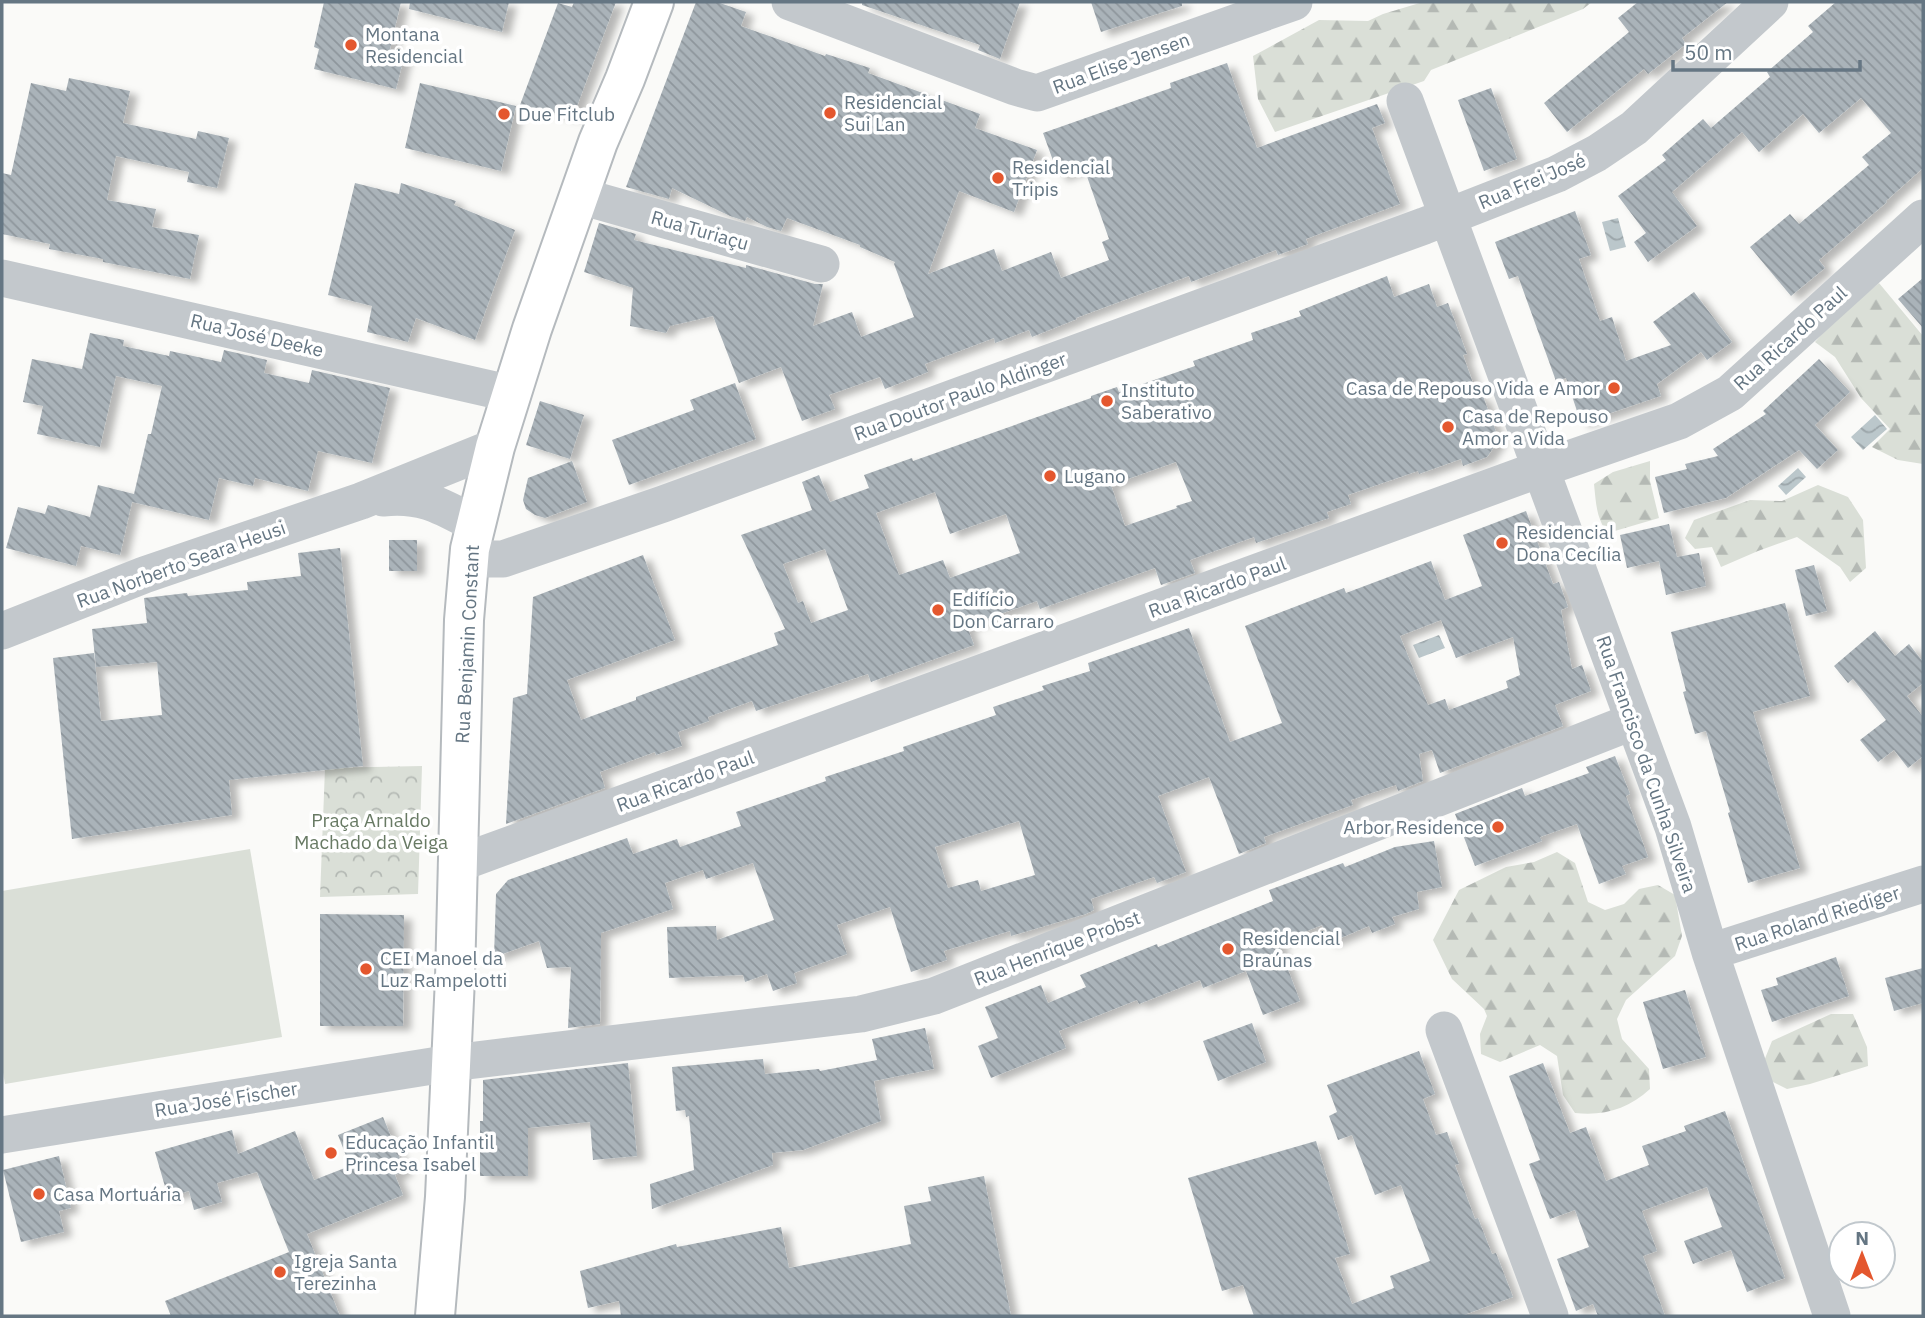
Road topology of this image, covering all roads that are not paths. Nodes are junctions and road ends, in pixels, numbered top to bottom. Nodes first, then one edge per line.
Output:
1 (654, 2) edge
2 (790, 2) edge
3 (1294, 2) edge
4 (1770, 2) edge
5 (1256, 8) edge
6 (1405, 101) dead end
7 (580, 196) junction
8 (1448, 217) junction
9 (1923, 218) edge
10 (821, 264) dead end
11 (2, 278) edge
12 (512, 394) junction
13 (495, 447) junction
14 (1540, 469) junction
15 (361, 501) junction
16 (472, 542) junction
17 (2, 631) edge
18 (1634, 722) junction
19 (457, 864) junction
20 (1923, 884) edge
21 (1710, 952) junction
22 (1444, 1030) dead end
23 (451, 1063) junction
24 (2, 1135) edge
25 (435, 1316) edge
26 (1549, 1316) edge
27 (1832, 1316) edge

1 - 7 main road, Rua Benjamin Constant
2 - 5 street, Rua Elise Jensen
3 - 5 street, Rua Elise Jensen
4 - 8 street, Rua Frei José
6 - 8 street, Rua Francisco da Cunha Silveira
7 - 10 street, Rua Turiaçu
7 - 12 main road, Rua Benjamin Constant
8 - 14 street, Rua Francisco da Cunha Silveira
8 - 16 street, Rua Doutor Paulo Aldinger
9 - 14 street, Rua Ricardo Paul
11 - 12 street, Rua José Deeke
12 - 13 main road, Rua Benjamin Constant
13 - 15 street, Rua Norberto Seara Heusi
13 - 16 main road, Rua Benjamin Constant
14 - 18 street, Rua Francisco da Cunha Silveira
14 - 19 street, Rua Ricardo Paul
15 - 16 street, Rua Norberto Seara Heusi
15 - 17 street, Rua Norberto Seara Heusi
16 - 19 main road, Rua Benjamin Constant
18 - 21 street, Rua Francisco da Cunha Silveira
18 - 23 street, Rua Henrique Probst
19 - 23 main road, Rua Benjamin Constant
20 - 21 street, Rua Roland Riediger
21 - 27 street, Rua Francisco da Cunha Silveira
22 - 26 street
23 - 24 street, Rua José Fischer
23 - 25 main road, Rua Benjamin Constant

